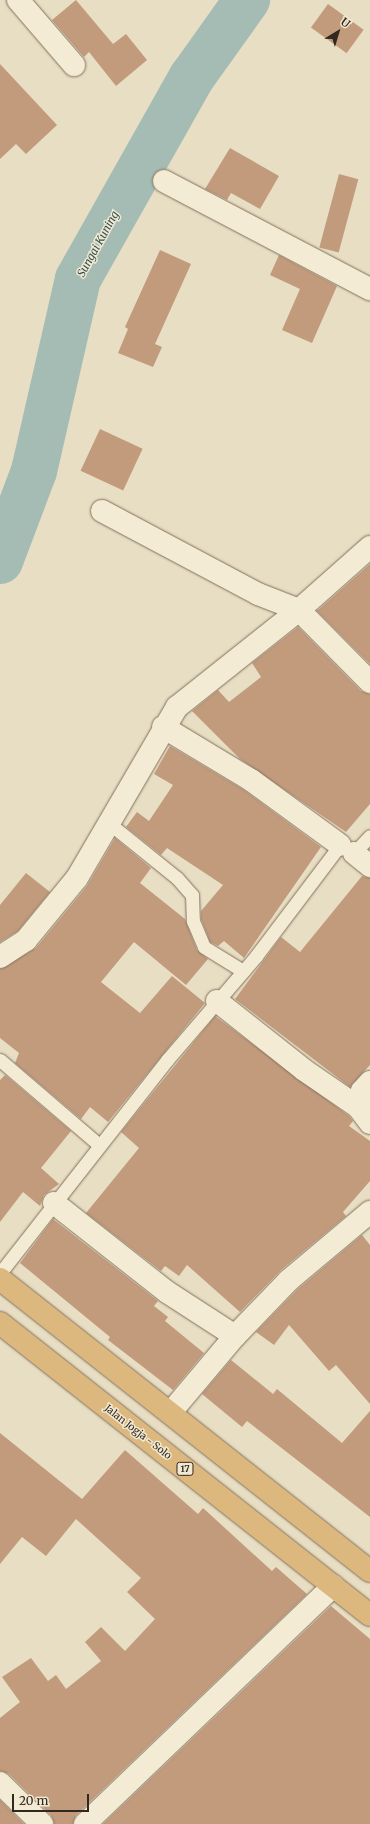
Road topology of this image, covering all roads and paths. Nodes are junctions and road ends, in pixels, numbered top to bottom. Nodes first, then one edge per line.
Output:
1 (18, 0) edge
2 (74, 65) dead end
3 (164, 181) dead end
4 (370, 289) edge
5 (102, 511) dead end
6 (370, 547) edge
7 (299, 610) junction
8 (370, 682) edge
9 (163, 727) junction
10 (110, 824) junction
11 (370, 836) edge
12 (355, 855) edge
13 (0, 957) edge
14 (243, 971) junction
15 (217, 1001) junction
16 (0, 1060) edge
17 (370, 1082) edge
18 (364, 1115) edge
19 (99, 1145) junction
20 (54, 1203) junction
21 (370, 1212) edge
22 (0, 1273) edge
23 (0, 1279) edge
24 (0, 1323) edge
25 (235, 1336) junction
26 (171, 1412) junction
27 (370, 1570) edge
28 (333, 1586) junction
29 (370, 1615) edge
30 (0, 1783) edge
31 (42, 1824) edge
32 (85, 1824) edge

1 - 2 street
3 - 4 street
5 - 7 street
6 - 7 street
7 - 8 street
7 - 9 street
9 - 10 street
9 - 12 street
10 - 13 street
10 - 14 lane
11 - 12 lane
12 - 14 lane
14 - 15 lane
15 - 18 street
15 - 19 lane
16 - 19 lane
17 - 18 street
19 - 20 lane
20 - 22 lane
20 - 25 street
21 - 25 street
23 - 26 highway
24 - 28 highway, Jalan Jogja - Solo / 17
25 - 26 street
26 - 27 highway
28 - 29 highway, Jalan Jogja - Solo / 17
28 - 32 street
30 - 31 street

